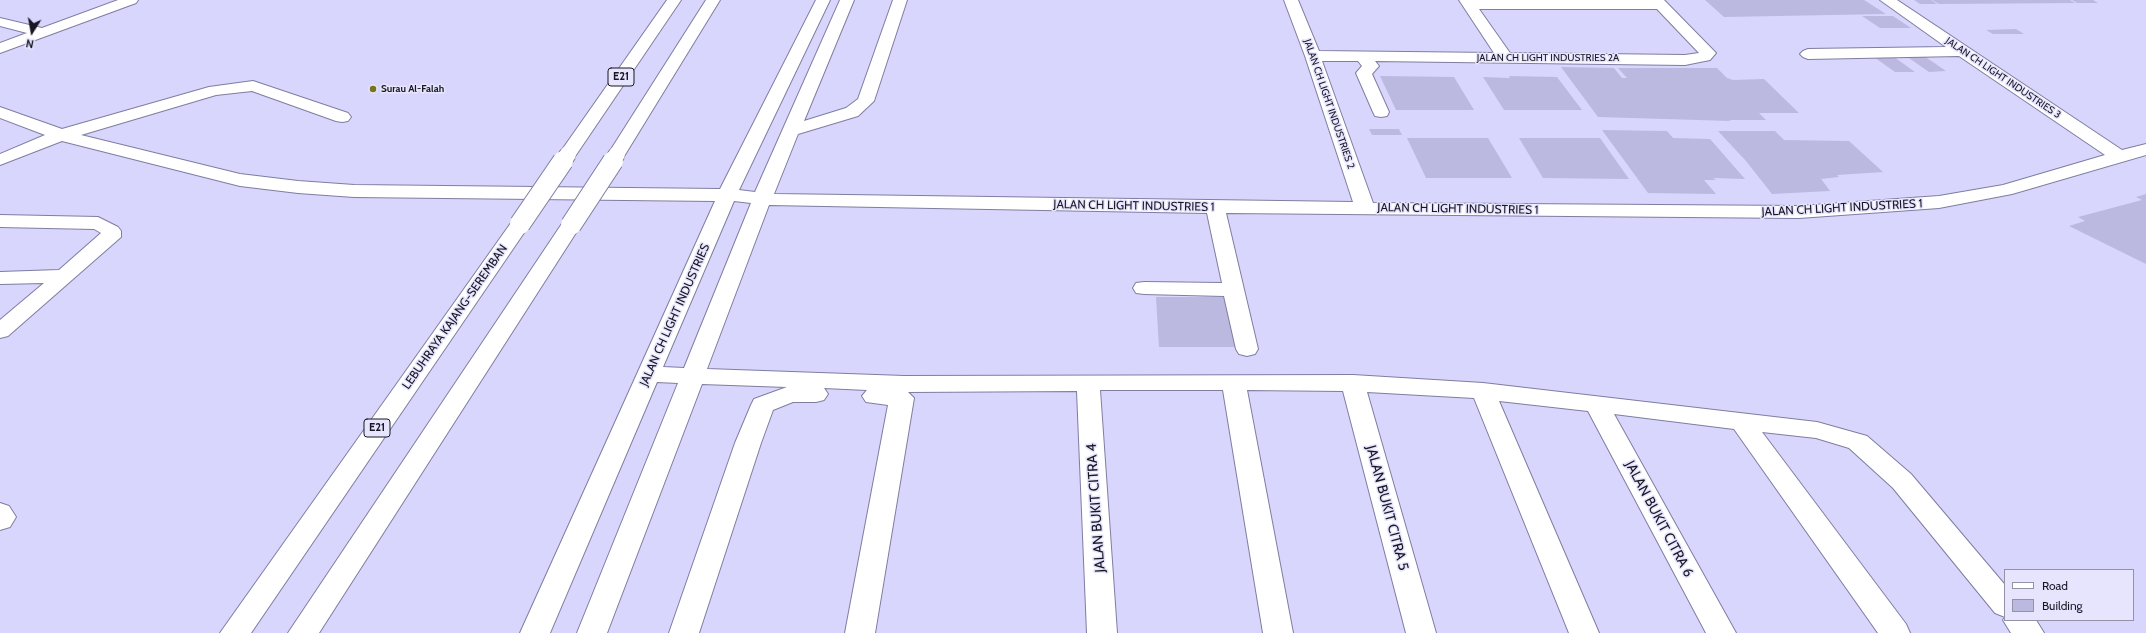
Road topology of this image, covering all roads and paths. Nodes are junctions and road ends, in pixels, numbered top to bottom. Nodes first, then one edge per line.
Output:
1 (131, 0) edge
2 (674, 0) edge
3 (713, 0) edge
4 (823, 0) edge
5 (846, 0) edge
6 (900, 0) edge
7 (1291, 0) edge
8 (1887, 0) edge
9 (88, 2) dead end
10 (1467, 2) edge
11 (1658, 2) edge
12 (111, 7) junction
13 (0, 22) edge
14 (42, 32) junction
15 (0, 48) edge
16 (1964, 51) junction
17 (1808, 54) dead end
18 (1313, 56) junction
19 (1363, 57) junction
20 (1505, 58) junction
21 (0, 112) edge
22 (1381, 112) dead end
23 (342, 117) dead end
24 (791, 131) junction
25 (61, 135) junction
26 (2146, 149) edge
27 (2118, 156) junction
28 (0, 160) edge
29 (728, 195) junction
30 (762, 199) junction
31 (1215, 207) junction
32 (1365, 208) junction
33 (0, 221) edge
34 (66, 276) junction
35 (0, 278) edge
36 (1144, 288) dead end
37 (1234, 290) junction
38 (0, 331) edge
39 (1247, 349) dead end
40 (649, 374) junction
41 (693, 376) junction
42 (764, 378) junction
43 (1234, 382) junction
44 (1088, 383) junction
45 (1353, 383) junction
46 (903, 391) junction
47 (1484, 391) junction
48 (763, 405) junction
49 (1597, 405) junction
50 (1742, 422) junction
51 (2004, 604) edge
52 (2019, 621) edge
53 (234, 633) edge
54 (303, 633) edge
55 (535, 633) edge
56 (592, 633) edge
57 (684, 633) edge
58 (860, 633) edge
59 (1102, 633) edge
60 (1278, 633) edge
61 (1421, 633) edge
62 (1584, 633) edge
63 (1721, 633) edge
64 (1895, 633) edge
65 (2029, 633) edge

1 - 12 main road
2 - 53 main road, LEBUHRAYA KAJANG-SEREMBAN / E21, bridge
3 - 54 main road, bridge
4 - 29 main road, JALAN CH LIGHT INDUSTRIES
5 - 24 main road
6 - 24 main road
7 - 18 main road, JALAN CH LIGHT INDUSTRIES 2
8 - 16 main road, JALAN CH LIGHT INDUSTRIES 3
9 - 12 main road
10 - 11 main road
10 - 20 main road
11 - 20 main road, JALAN CH LIGHT INDUSTRIES 2A
12 - 14 main road
13 - 14 main road
14 - 15 main road
16 - 17 main road
16 - 27 main road, JALAN CH LIGHT INDUSTRIES 3
18 - 19 main road, JALAN CH LIGHT INDUSTRIES 2A
18 - 32 main road, JALAN CH LIGHT INDUSTRIES 2
19 - 20 main road, JALAN CH LIGHT INDUSTRIES 2A
19 - 22 main road
21 - 25 main road, JALAN CH LIGHT INDUSTRIES 1
23 - 25 main road
24 - 30 main road
25 - 28 main road
25 - 29 main road, JALAN CH LIGHT INDUSTRIES 1
26 - 27 main road, JALAN CH LIGHT INDUSTRIES 1
27 - 32 main road, JALAN CH LIGHT INDUSTRIES 1
29 - 30 main road, JALAN CH LIGHT INDUSTRIES 1
29 - 40 main road, JALAN CH LIGHT INDUSTRIES
30 - 31 main road, JALAN CH LIGHT INDUSTRIES 1
30 - 41 main road
31 - 32 main road, JALAN CH LIGHT INDUSTRIES 1
31 - 37 main road
33 - 34 main road
34 - 35 main road
34 - 38 main road
36 - 37 main road
37 - 39 main road
40 - 41 main road
40 - 55 main road, JALAN CH LIGHT INDUSTRIES
41 - 42 main road
41 - 56 main road
42 - 46 main road
42 - 48 main road
43 - 44 main road
43 - 45 main road
43 - 60 main road
44 - 46 main road
44 - 59 main road, JALAN BUKIT CITRA 4
45 - 47 main road
45 - 61 main road, JALAN BUKIT CITRA 5
46 - 48 main road
46 - 58 main road
47 - 49 main road
47 - 62 main road
48 - 57 main road
49 - 50 main road
49 - 63 main road, JALAN BUKIT CITRA 6
50 - 51 main road
50 - 64 main road
52 - 65 main road

